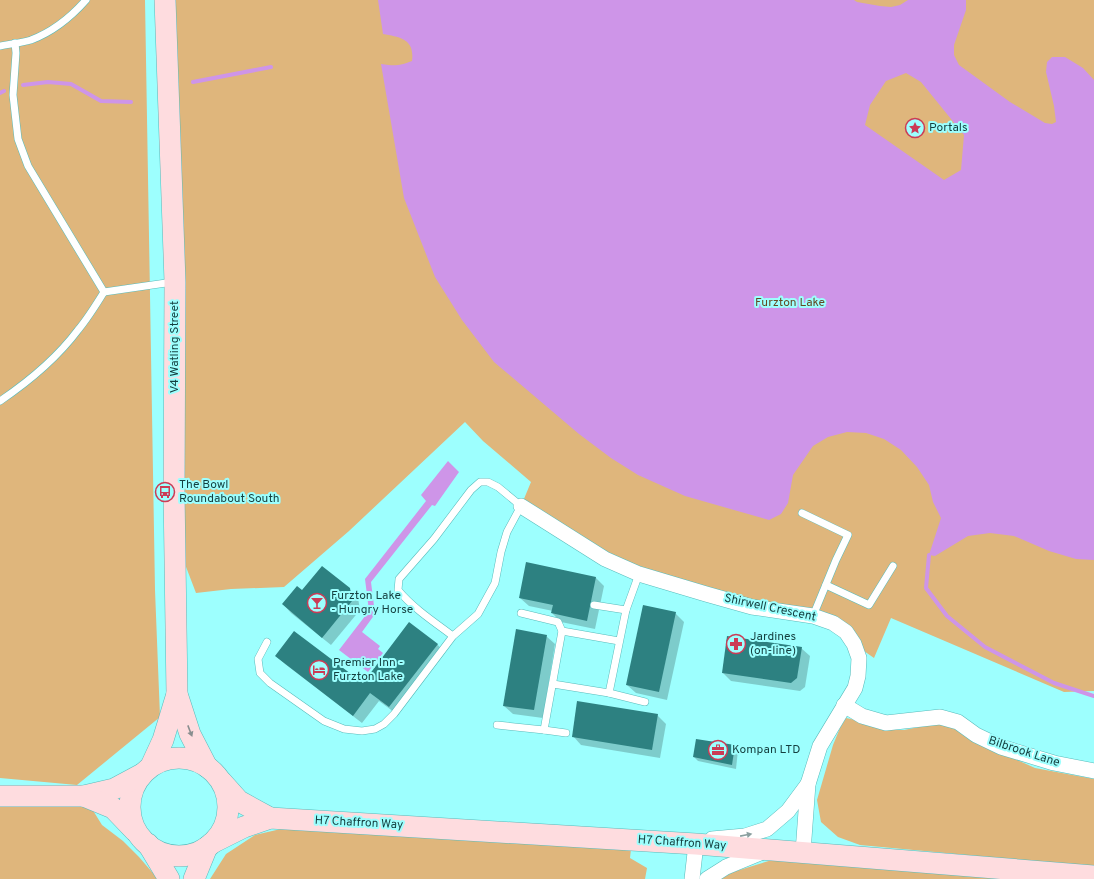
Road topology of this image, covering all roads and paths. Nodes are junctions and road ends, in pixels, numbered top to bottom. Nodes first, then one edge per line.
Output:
1 (86, 0) edge
2 (165, 0) edge
3 (15, 43) junction
4 (0, 46) edge
5 (175, 282) junction
6 (104, 292) junction
7 (0, 402) edge
8 (521, 506) junction
9 (802, 513) dead end
10 (894, 566) dead end
11 (639, 574) junction
12 (826, 585) junction
13 (594, 605) dead end
14 (626, 610) junction
15 (521, 613) dead end
16 (813, 616) junction
17 (562, 631) junction
18 (453, 636) junction
19 (619, 641) junction
20 (267, 642) dead end
21 (553, 684) junction
22 (609, 693) junction
23 (177, 694) junction
24 (645, 702) dead end
25 (844, 705) junction
26 (497, 725) dead end
27 (544, 730) junction
28 (566, 733) dead end
29 (146, 770) junction
30 (1094, 771) edge
31 (214, 774) junction
32 (808, 784) junction
33 (1, 796) edge
34 (84, 796) junction
35 (270, 818) junction
36 (144, 840) junction
37 (688, 844) junction
38 (210, 845) junction
39 (767, 849) junction
40 (803, 852) junction
41 (1094, 876) edge
42 (169, 879) edge
43 (194, 879) edge
44 (692, 879) edge
45 (707, 879) edge

1 - 3 lane
2 - 5 street, V4 Watling Street
3 - 4 lane
3 - 6 lane
5 - 6 lane
5 - 23 street, V4 Watling Street
6 - 7 lane
8 - 11 street, Shirwell Crescent
8 - 18 lane
8 - 18 lane
9 - 12 lane
10 - 12 lane
11 - 14 lane
11 - 16 street, Shirwell Crescent
12 - 16 lane
13 - 14 lane
14 - 19 lane
15 - 17 lane
16 - 25 street, Shirwell Crescent
17 - 19 lane
17 - 21 lane
18 - 20 lane
19 - 22 lane
21 - 22 lane
21 - 27 lane
22 - 24 lane
23 - 29 street, V4 Watling Street
23 -> 31 street, V4 Watling Street
25 - 30 street, Bilbrook Lane
25 - 32 street, Shirwell Crescent
26 - 27 lane
27 - 28 lane
29 - 31 street
29 - 34 street
29 - 36 street
31 - 35 street, H7 Chaffron Way
31 - 38 street
37 -> 32 street, Shirwell Crescent
32 - 40 street, Shirwell Crescent
33 - 34 street
34 - 36 street
35 - 37 street, H7 Chaffron Way
35 - 38 street, H7 Chaffron Way
36 - 38 street
36 - 42 street
37 - 39 street, H7 Chaffron Way
37 - 44 street
38 - 43 street
39 - 40 street, H7 Chaffron Way
39 - 45 street
40 - 41 street, H7 Chaffron Way

